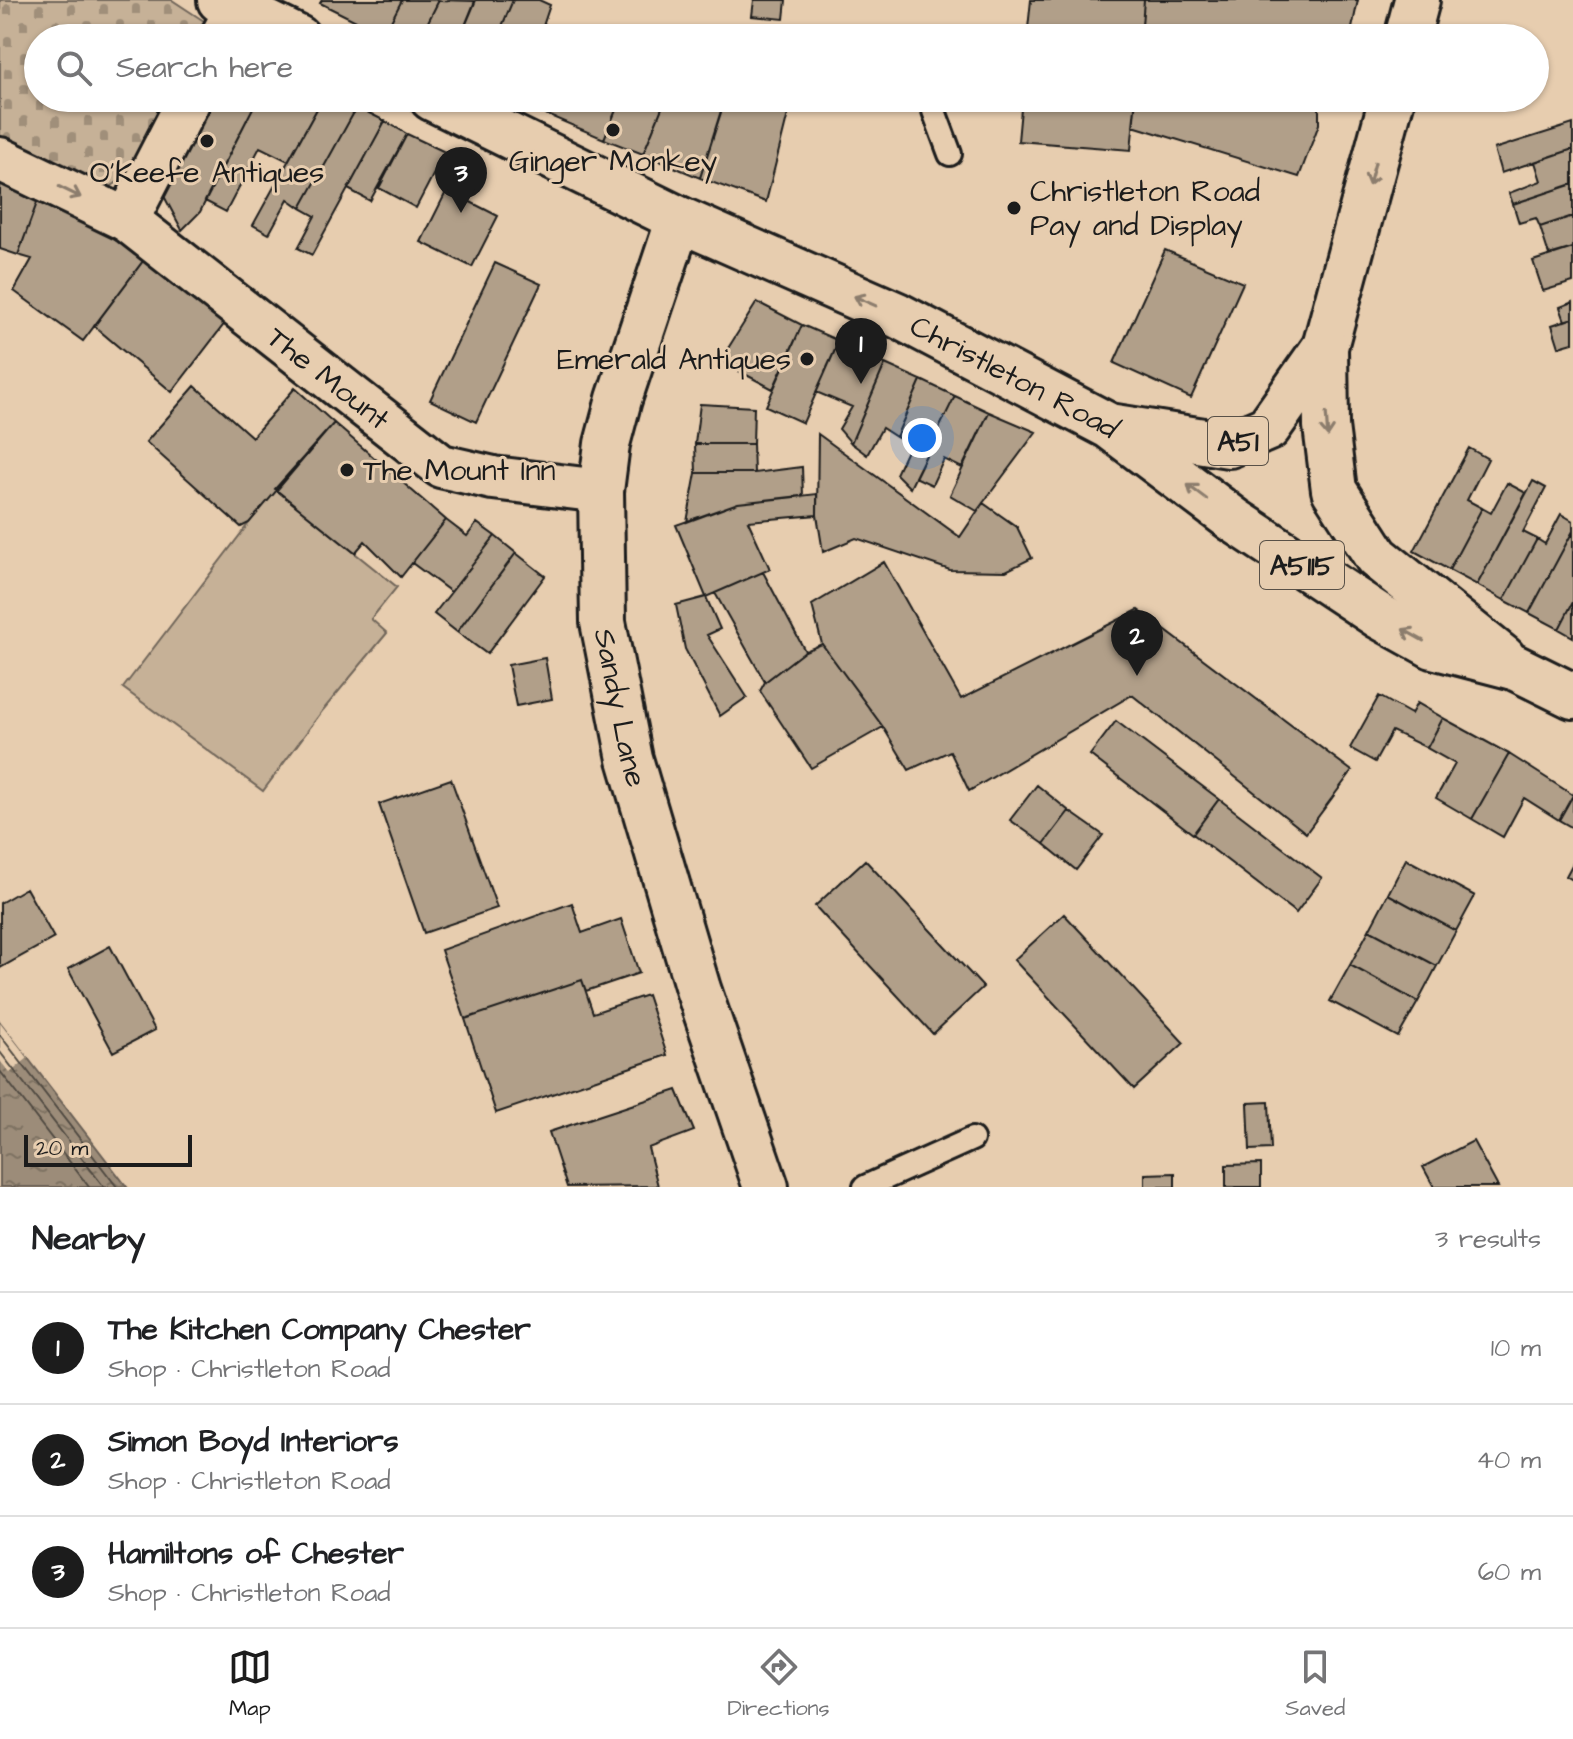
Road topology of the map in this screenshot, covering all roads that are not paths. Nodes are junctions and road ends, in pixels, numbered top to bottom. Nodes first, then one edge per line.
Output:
1 (1417, 0) edge
2 (226, 16) edge
3 (252, 24) edge
4 (1411, 24) edge
5 (183, 112) edge
6 (461, 112) edge
7 (934, 112) edge
8 (1388, 112) edge
9 (950, 154) dead end
10 (0, 159) edge
11 (679, 219) junction
12 (127, 220) junction
13 (1325, 347) junction
14 (1109, 426) junction
15 (601, 491) junction
16 (1514, 667) junction
17 (1573, 696) edge
18 (972, 1139) dead end
19 (766, 1187) edge
20 (865, 1187) edge

1 - 4 main road
2 - 3 main road
5 - 12 street
6 - 11 main road, Christleton Road / A51
7 - 9 lane
8 -> 13 main road, A51
10 -> 12 street, The Mount
14 -> 11 main road, Christleton Road / A51
11 - 15 main road, Sandy Lane
12 - 15 street, The Mount
13 - 14 main road, A51
13 -> 16 main road, A5115
16 -> 14 main road, Christleton Road / A5115
15 - 19 main road, Sandy Lane
16 - 17 main road, Christleton Road / A5115
18 - 20 lane

